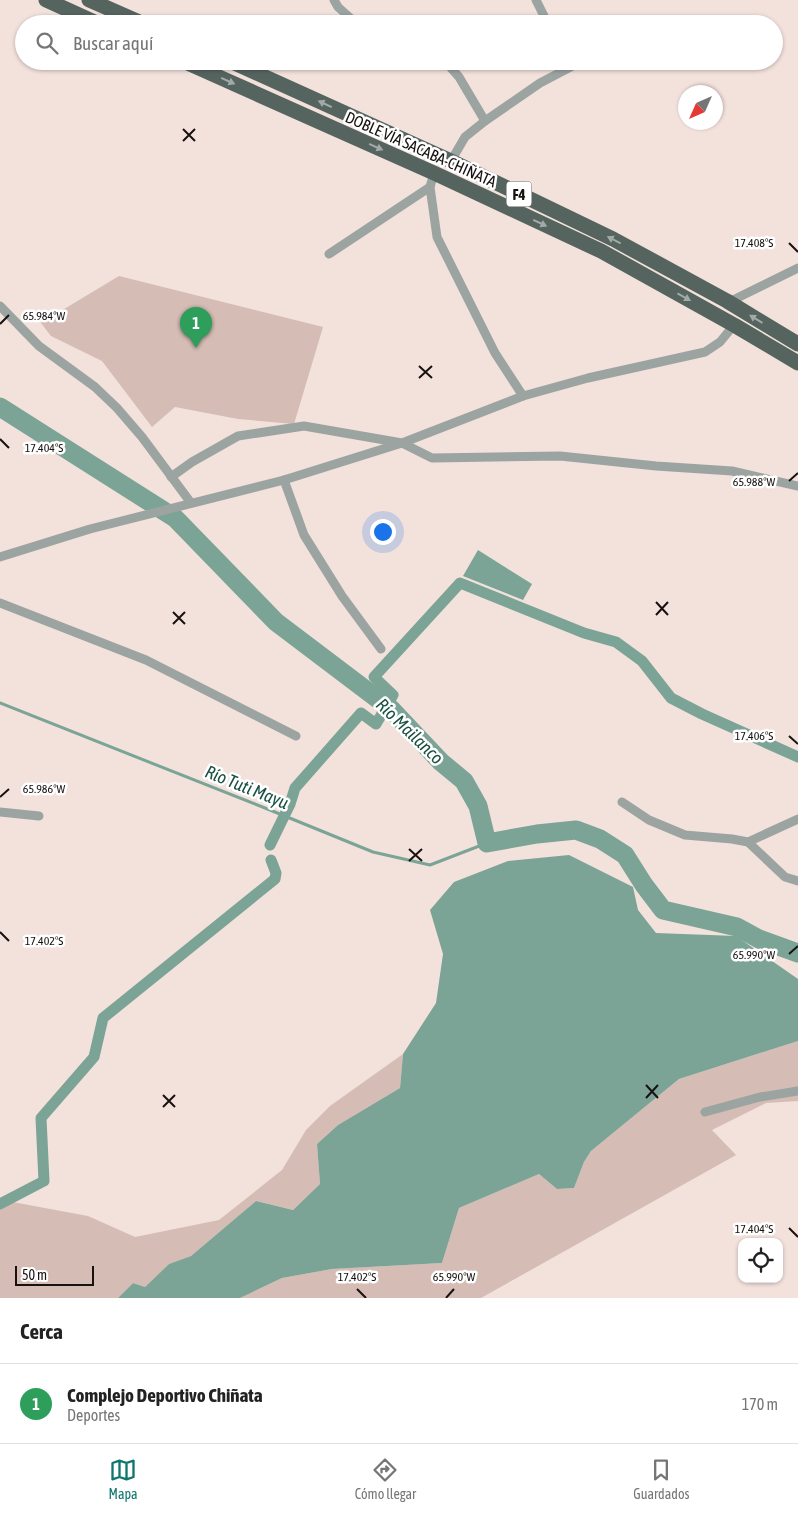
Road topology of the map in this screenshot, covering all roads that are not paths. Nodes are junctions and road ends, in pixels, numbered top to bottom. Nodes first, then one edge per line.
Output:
1 (46, 0) edge
2 (89, 0) edge
3 (334, 0) edge
4 (536, 0) edge
5 (79, 15) edge
6 (123, 15) edge
7 (346, 15) edge
8 (544, 15) edge
9 (202, 70) edge
10 (250, 70) edge
11 (452, 70) edge
12 (559, 70) edge
13 (485, 121) junction
14 (451, 161) junction
15 (432, 180) junction
16 (329, 254) dead end
17 (798, 268) edge
18 (729, 302) junction
19 (0, 306) edge
20 (734, 324) junction
21 (798, 344) edge
22 (798, 364) edge
23 (523, 396) junction
24 (402, 443) junction
25 (171, 478) junction
26 (284, 480) junction
27 (798, 486) edge
28 (191, 503) junction
29 (0, 557) edge
30 (0, 603) edge
31 (382, 649) dead end
32 (296, 736) dead end
33 (622, 802) dead end
34 (0, 812) edge
35 (39, 816) dead end
36 (798, 819) edge
37 (748, 842) junction
38 (798, 881) edge
39 (798, 1091) edge
40 (705, 1112) dead end

1 - 5 highway
2 - 6 highway
3 - 7 street
4 - 8 street
9 -> 15 highway, DOBLE VÍA SACABA-CHIÑATA / F4
14 -> 10 highway, DOBLE VÍA SACABA-CHIÑATA / F4
11 - 13 street
12 - 13 street
13 - 14 street
18 -> 14 highway, DOBLE VÍA SACABA-CHIÑATA / F4
15 - 16 street
15 -> 20 highway, DOBLE VÍA SACABA-CHIÑATA / F4
15 - 23 street
17 - 18 street
21 -> 18 highway, DOBLE VÍA SACABA-CHIÑATA / F4
19 - 25 street
20 - 22 highway, DOBLE VÍA SACABA-CHIÑATA / F4
20 - 23 street
23 - 24 street
24 - 25 street
24 - 26 street
24 - 27 street
25 - 28 street
26 - 28 street
26 - 31 street
28 - 29 street
30 - 32 street
33 - 37 street
34 - 35 street
36 - 37 street
37 - 38 street
39 - 40 street

